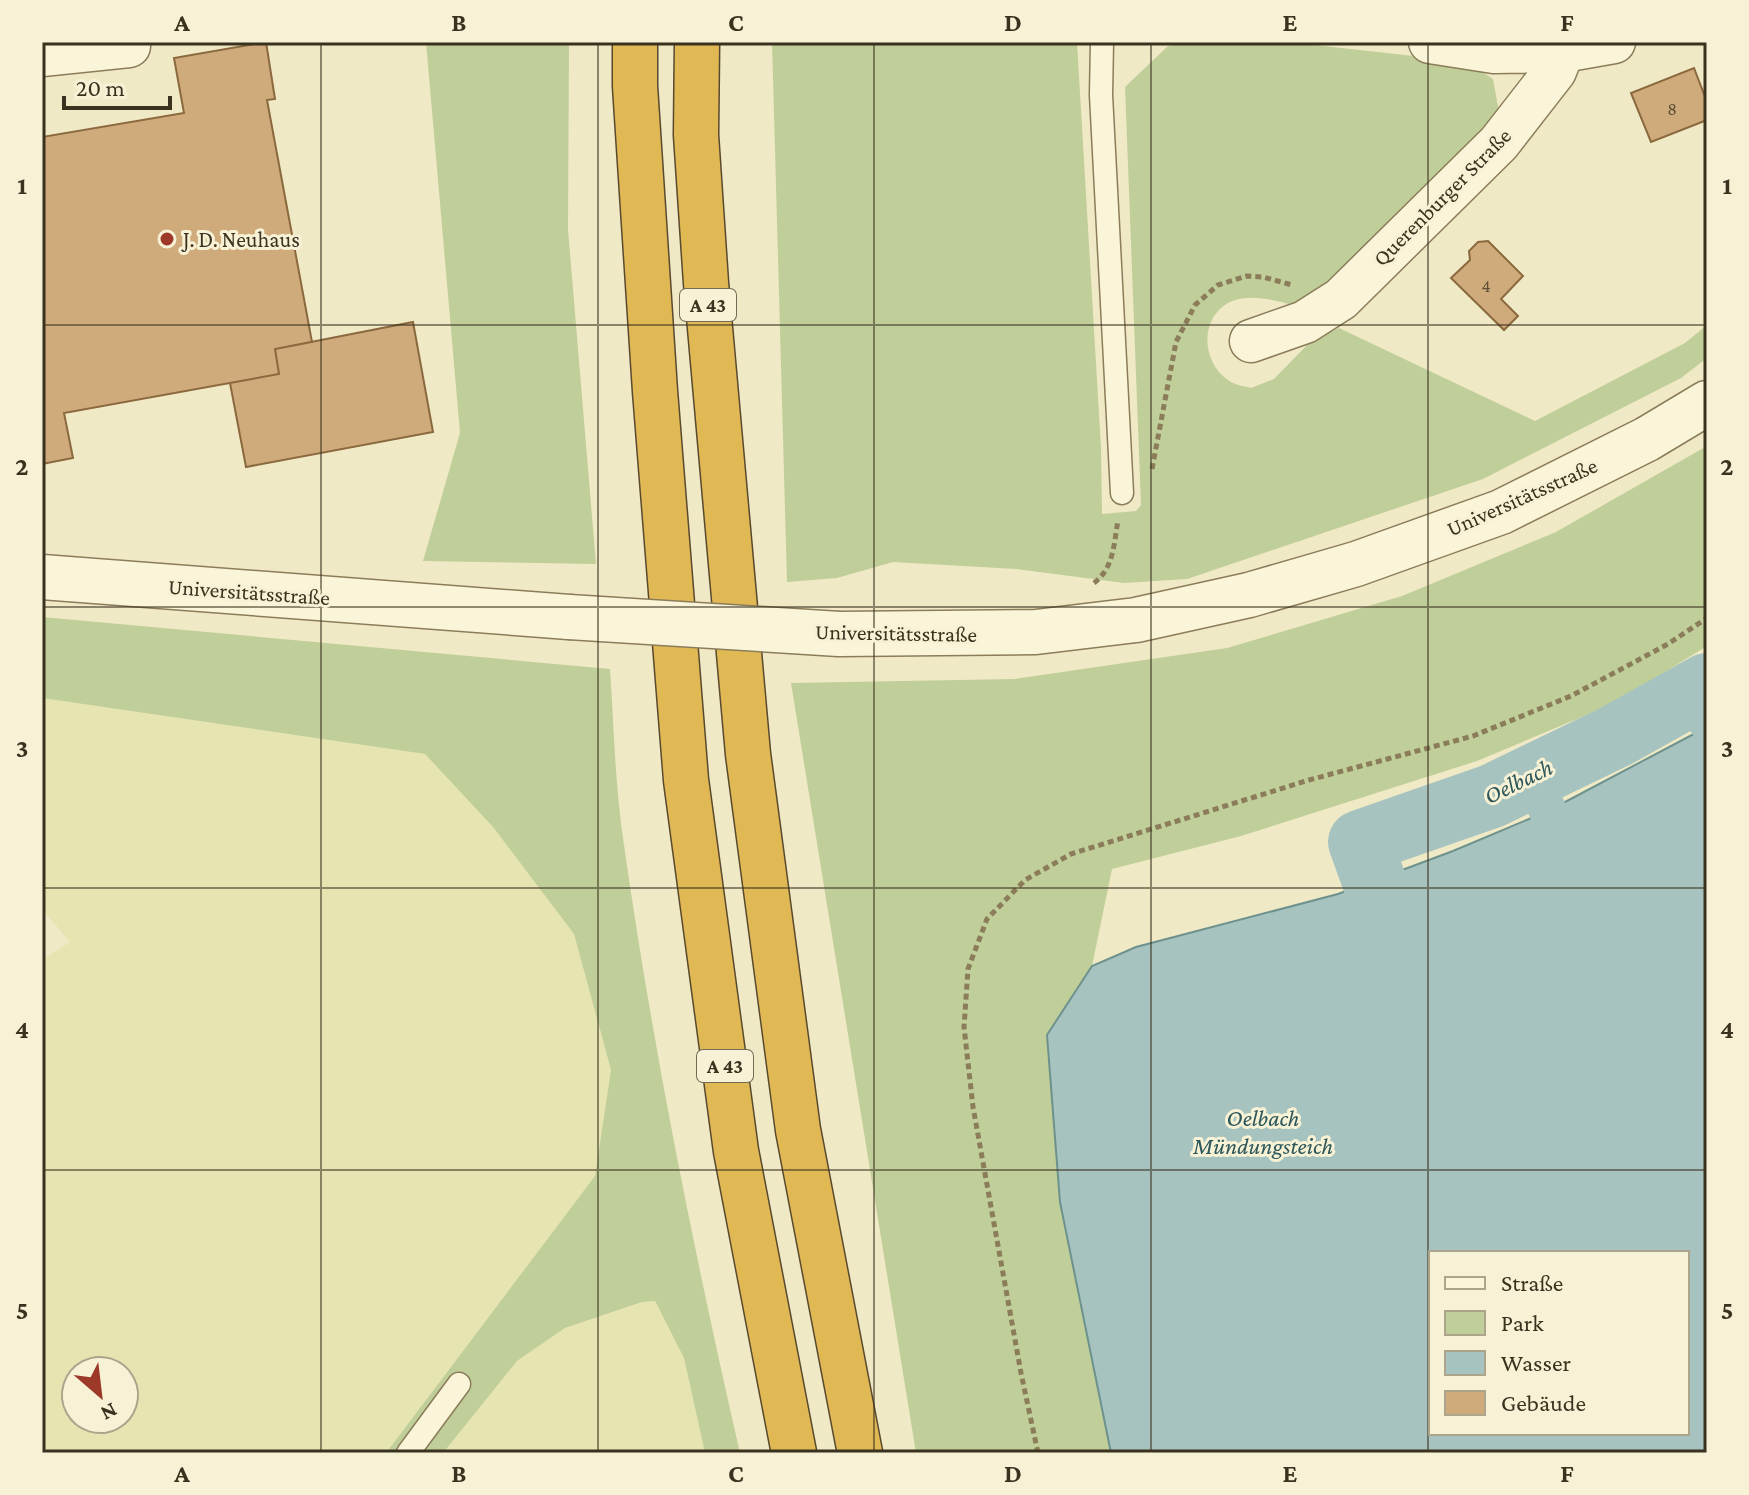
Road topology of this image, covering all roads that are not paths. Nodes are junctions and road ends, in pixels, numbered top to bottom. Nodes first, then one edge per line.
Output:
1 (635, 42) edge
2 (697, 42) edge
3 (1102, 42) edge
4 (1430, 42) edge
5 (1614, 42) edge
6 (140, 44) edge
7 (48, 50) edge
8 (1563, 51) junction
9 (1251, 341) dead end
10 (1707, 403) edge
11 (1122, 493) road end
12 (42, 577) edge
13 (459, 1384) dead end
14 (408, 1453) edge
15 (794, 1453) edge
16 (860, 1453) edge

1 - 15 highway, A 43
2 - 16 highway, A 43
3 - 11 lane
4 - 8 street
5 - 8 street
6 - 7 street
8 - 9 street, Querenburger Straße
10 - 12 street, Universitätsstraße, bridge
13 - 14 lane

